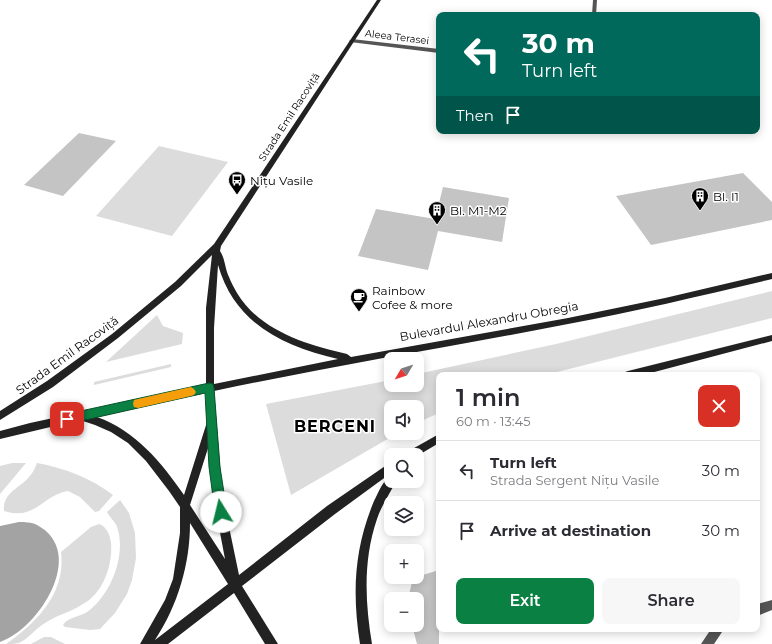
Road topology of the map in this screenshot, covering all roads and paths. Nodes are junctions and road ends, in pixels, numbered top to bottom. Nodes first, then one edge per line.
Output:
1 (379, 0) edge
2 (595, 0) edge
3 (594, 12) edge
4 (352, 41) junction
5 (436, 51) edge
6 (217, 246) junction
7 (772, 276) edge
8 (772, 338) edge
9 (351, 359) junction
10 (640, 372) edge
11 (209, 388) junction
12 (0, 416) edge
13 (79, 417) junction
14 (211, 421) junction
15 (0, 435) edge
16 (436, 440) edge
17 (422, 448) edge
18 (384, 472) edge
19 (387, 488) edge
20 (185, 507) junction
21 (236, 584) junction
22 (772, 605) edge
23 (760, 609) edge
24 (716, 632) edge
25 (146, 644) edge
26 (160, 644) edge
27 (272, 644) edge
28 (366, 644) edge
29 (707, 644) edge

1 - 4 main road, Strada Emil Racoviță
2 - 3 street
4 - 5 street, Aleea Terasei
4 - 6 main road, Strada Emil Racoviță
6 - 9 main road
6 - 11 main road, Strada Emil Racoviță
6 - 12 main road, Strada Emil Racoviță
7 - 9 main road, Bulevardul Alexandru Obregia
8 - 10 main road
9 - 11 main road, Bulevardul Alexandru Obregia
11 - 13 main road, Bulevardul Alexandru Obregia
11 - 14 main road, Strada Emil Racoviță
13 - 15 main road, Bulevardul Alexandru Obregia
13 - 20 main road
14 - 20 main road
14 - 21 main road, Strada Emil Racoviță
16 - 17 main road
18 - 21 main road
19 - 28 main road
20 - 21 main road
20 - 25 main road
21 - 26 main road
21 - 27 main road
22 - 23 street
24 - 29 street

